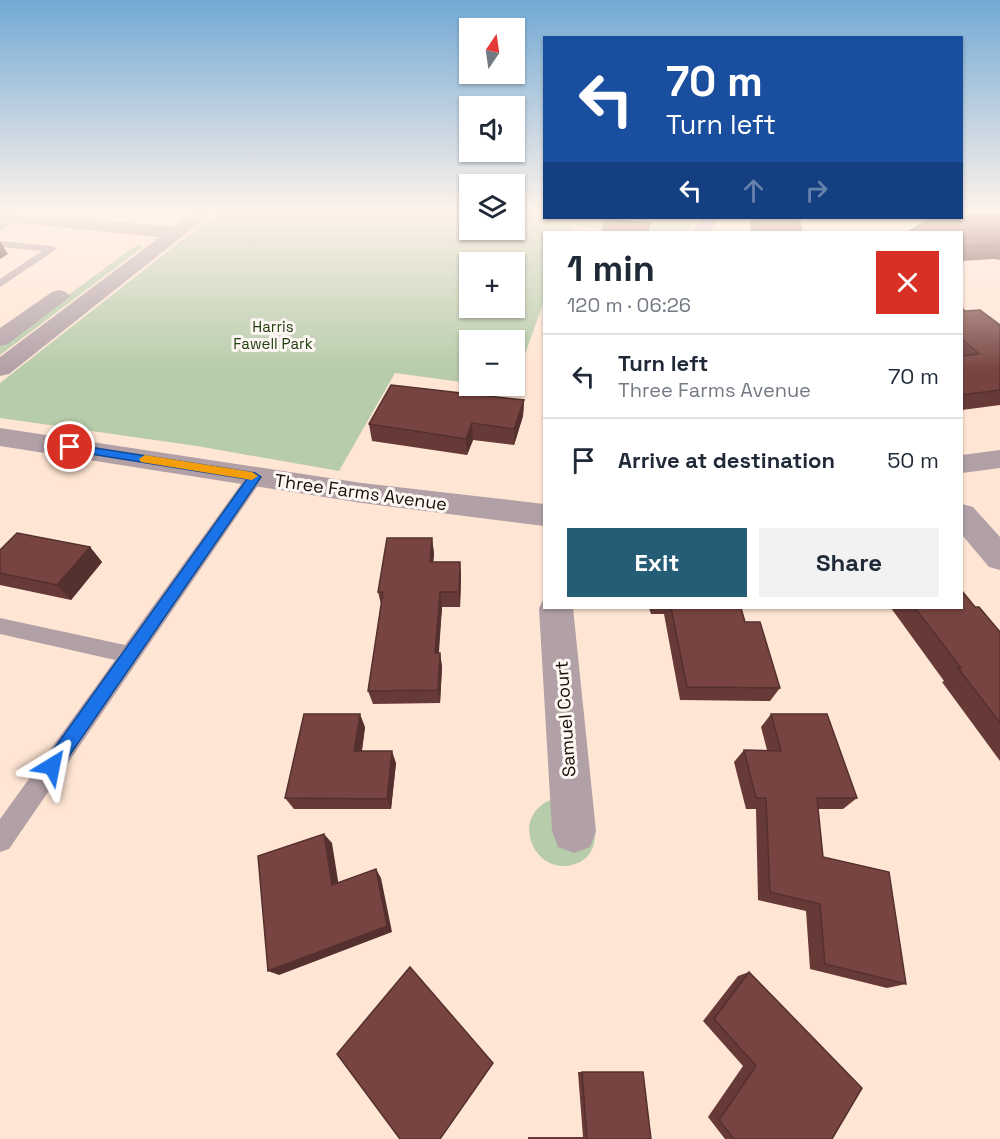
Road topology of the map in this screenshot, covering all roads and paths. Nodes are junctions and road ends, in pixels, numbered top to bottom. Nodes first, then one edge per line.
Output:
1 (28, 265) edge
2 (134, 265) edge
3 (0, 284) edge
4 (74, 285) dead end
5 (0, 339) edge
6 (0, 369) edge
7 (0, 436) edge
8 (1000, 459) edge
9 (963, 464) edge
10 (255, 477) junction
11 (543, 515) edge
12 (963, 516) edge
13 (1000, 558) edge
14 (556, 609) edge
15 (0, 626) edge
16 (130, 655) junction
17 (574, 831) dead end
18 (0, 840) edge

1 - 3 lane
2 - 6 street
4 - 5 street
7 - 10 street, Three Farms Avenue
8 - 9 street
10 - 11 street, Three Farms Avenue
10 - 16 lane
12 - 13 street
14 - 17 street, Samuel Court
15 - 16 lane
16 - 18 lane

